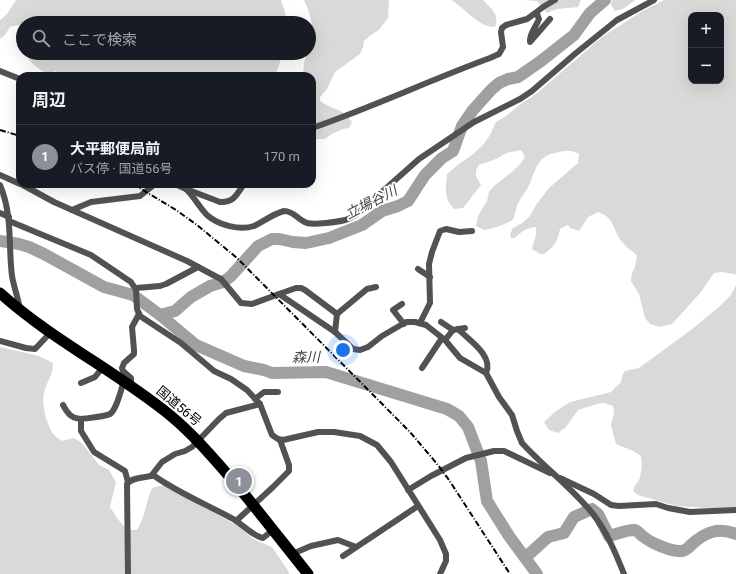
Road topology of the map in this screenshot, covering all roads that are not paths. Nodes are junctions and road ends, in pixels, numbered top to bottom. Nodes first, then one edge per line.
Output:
1 (555, 0) edge
2 (654, 0) edge
3 (534, 14) junction
4 (550, 20) dead end
5 (0, 71) edge
6 (16, 77) edge
7 (316, 127) edge
8 (0, 175) edge
9 (16, 182) edge
10 (0, 185) edge
11 (28, 188) edge
12 (150, 188) edge
13 (241, 188) edge
14 (186, 189) joint
15 (72, 210) junction
16 (0, 213) edge
17 (9, 219) junction
18 (472, 231) dead end
19 (198, 267) junction
20 (418, 269) dead end
21 (430, 277) junction
22 (376, 287) dead end
23 (136, 288) junction
24 (0, 293) edge
25 (279, 294) junction
26 (402, 304) dead end
27 (21, 311) junction
28 (138, 314) junction
29 (337, 314) junction
30 (441, 322) dead end
31 (420, 323) junction
32 (404, 324) junction
33 (459, 329) junction
34 (51, 332) junction
35 (335, 332) junction
36 (443, 339) junction
37 (0, 341) edge
38 (103, 367) junction
39 (422, 368) dead end
40 (486, 373) junction
41 (82, 383) dead end
42 (126, 383) junction
43 (278, 392) dead end
44 (258, 401) junction
45 (63, 405) dead end
46 (81, 420) junction
47 (280, 440) junction
48 (198, 441) junction
49 (153, 475) junction
50 (554, 475) junction
51 (128, 482) junction
52 (408, 490) junction
53 (253, 505) junction
54 (418, 506) junction
55 (736, 510) edge
56 (236, 521) junction
57 (273, 530) junction
58 (356, 547) junction
59 (292, 554) junction
60 (343, 556) dead end
61 (128, 574) edge
62 (308, 574) edge
63 (440, 574) edge
64 (624, 574) edge

1 - 3 street
2 - 14 street
3 - 4 street
3 - 7 street
5 - 6 street
8 - 9 street
10 - 17 street
11 - 15 street
12 - 15 street
13 - 14 street
15 - 19 street
16 - 17 street
17 - 23 street
17 - 27 street
18 - 21 street
19 - 23 street
19 - 25 street
20 - 21 street
21 - 31 street
22 - 29 street
23 - 28 street
24 - 27 highway, 国道56号
25 - 29 street
25 - 35 street
26 - 32 street
27 - 34 highway, 国道56号
28 - 42 street
28 - 44 street
29 - 35 street
30 - 33 street
31 - 32 street
31 - 36 street
32 - 35 street
33 - 36 street
33 - 40 street
34 - 37 street
34 - 38 highway, 国道56号
36 - 39 street
36 - 40 street
38 - 41 street
38 - 42 highway, 国道56号
40 - 50 street
42 - 46 street
42 - 48 highway, 国道56号
43 - 44 street
44 - 47 street
44 - 48 street
45 - 46 street
46 - 51 street
47 - 52 street
47 - 53 street
48 - 49 street
48 - 53 highway, 国道56号
49 - 51 street
49 - 56 street
50 - 52 street
50 - 55 street
50 - 64 street
51 - 61 street
52 - 54 street
53 - 56 street
53 - 57 highway, 国道56号
54 - 58 street
54 - 63 street
56 - 57 street
57 - 59 highway, 国道56号
58 - 59 street
58 - 60 street
59 - 62 highway, 国道56号

